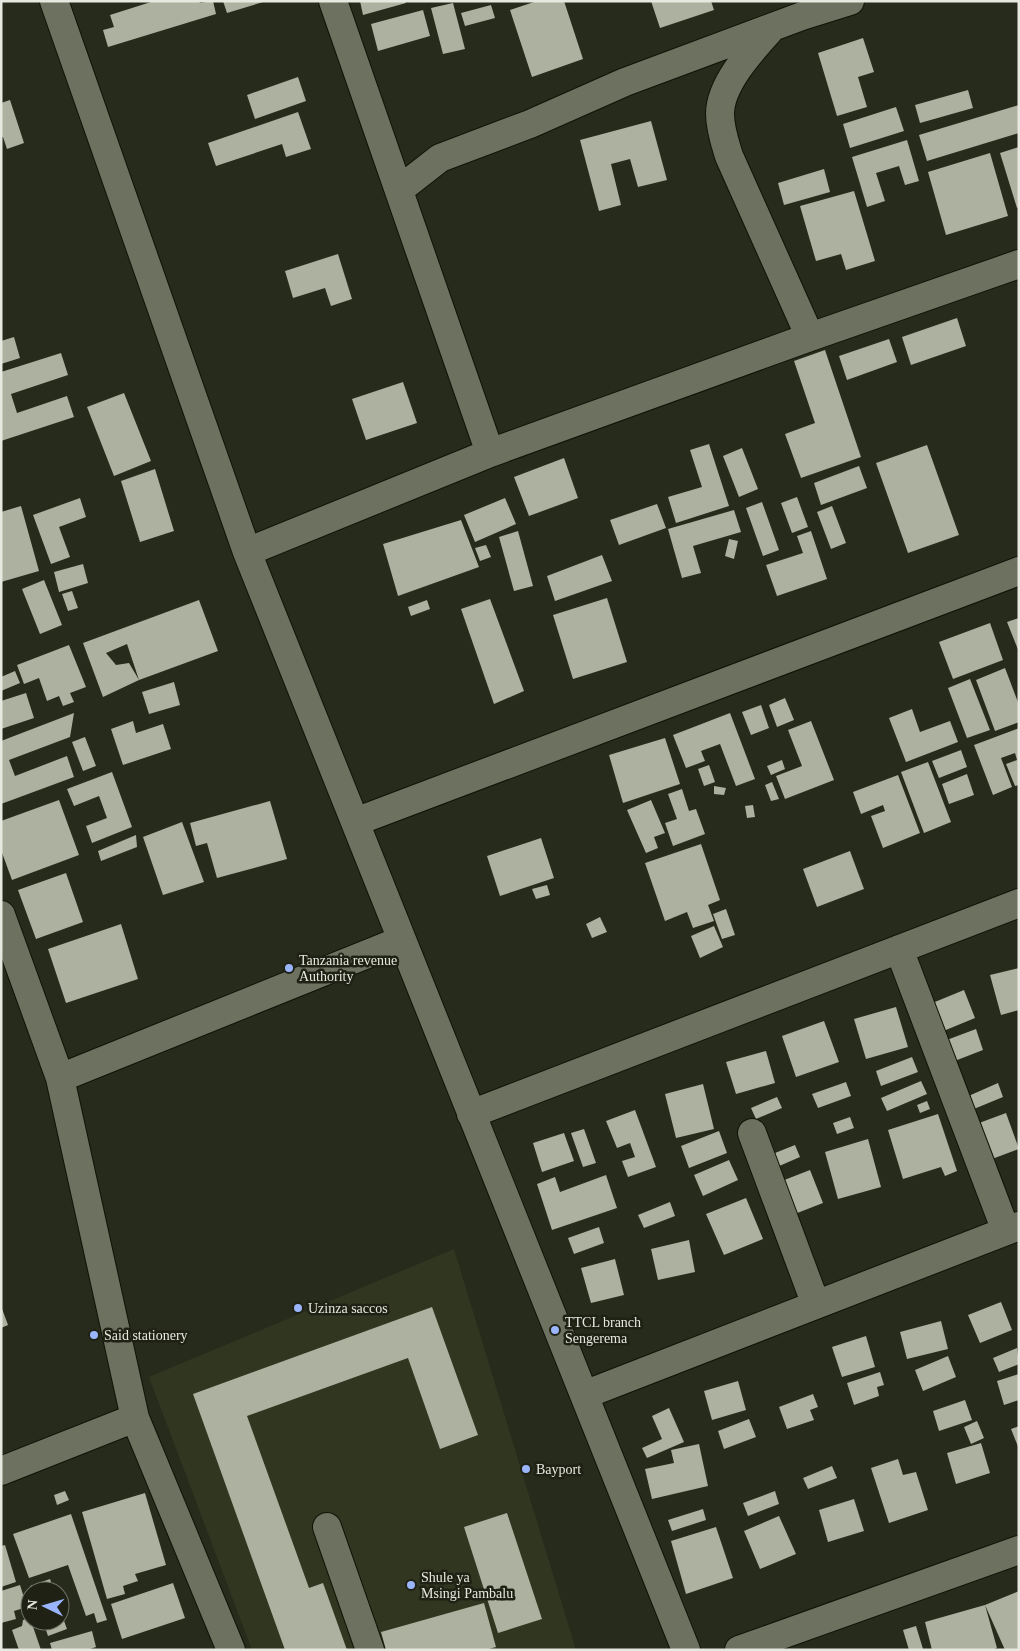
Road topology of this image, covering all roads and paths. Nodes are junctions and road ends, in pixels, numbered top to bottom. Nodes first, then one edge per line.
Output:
1 (54, 1) edge
2 (332, 1) edge
3 (850, 1) edge
4 (771, 28) junction
5 (399, 190) junction
6 (1019, 264) edge
7 (810, 337) junction
8 (490, 453) junction
9 (247, 552) junction
10 (1019, 571) edge
11 (355, 822) junction
12 (1019, 903) edge
13 (1, 915) edge
14 (402, 940) junction
15 (900, 949) junction
16 (60, 1078) junction
17 (471, 1114) junction
18 (752, 1133) dead end
19 (1012, 1228) edge
20 (816, 1305) junction
21 (584, 1395) junction
22 (135, 1418) junction
23 (1, 1470) edge
24 (327, 1528) dead end
25 (1019, 1550) edge
26 (231, 1650) edge
27 (370, 1650) edge
28 (686, 1650) edge
29 (739, 1650) edge

1 - 9 street
2 - 5 street
3 - 4 street
4 - 5 street
4 - 7 street
5 - 8 street
6 - 7 street
7 - 8 street
8 - 9 street
9 - 11 street
10 - 11 street
11 - 14 street
12 - 15 street
13 - 16 street
14 - 16 street
14 - 17 street
15 - 17 street
15 - 19 street
16 - 22 street
17 - 21 street
18 - 20 street
19 - 20 street
20 - 21 street
21 - 28 street
22 - 23 street
22 - 26 street
24 - 27 street
25 - 29 street

